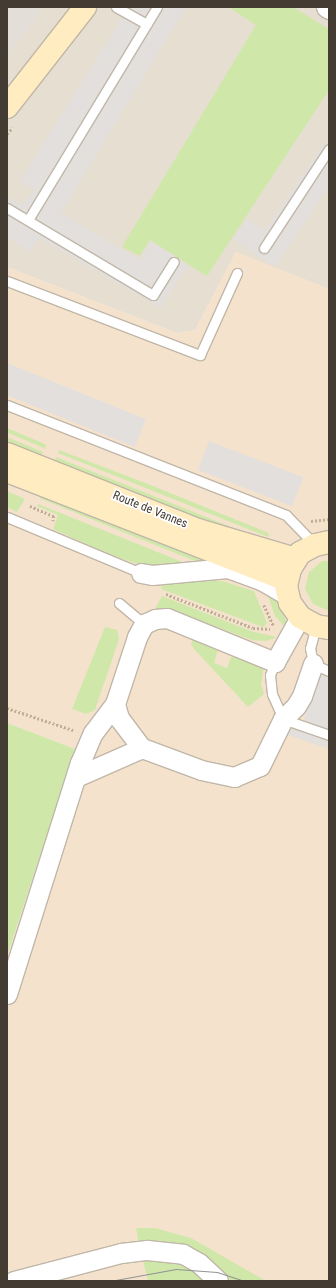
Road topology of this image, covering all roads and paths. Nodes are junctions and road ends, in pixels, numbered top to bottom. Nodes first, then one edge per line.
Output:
1 (85, 7) edge
2 (116, 7) edge
3 (157, 7) edge
4 (147, 24) junction
5 (7, 107) edge
6 (329, 149) edge
7 (7, 208) edge
8 (28, 220) junction
9 (264, 248) dead end
10 (174, 262) dead end
11 (237, 273) dead end
12 (7, 281) edge
13 (7, 405) edge
14 (7, 454) edge
15 (7, 471) edge
16 (7, 517) edge
17 (322, 544) edge
18 (295, 559) junction
19 (141, 573) joint
20 (287, 587) junction
21 (119, 603) dead end
22 (144, 624) junction
23 (315, 624) edge
24 (275, 662) junction
25 (321, 668) edge
26 (115, 704) junction
27 (7, 708) edge
28 (283, 719) junction
29 (93, 733) junction
30 (329, 735) edge
31 (142, 748) junction
32 (76, 778) junction
33 (7, 994) edge
34 (14, 1281) edge
35 (218, 1281) edge

1 - 5 main road
2 - 4 lane
3 - 4 lane
4 - 8 lane
6 - 9 lane
7 - 8 lane
8 - 10 lane
11 - 12 lane
13 - 17 lane
14 - 18 main road, Route de Vannes
15 - 20 main road, Route de Vannes
16 - 19 lane
17 - 18 main road
18 - 20 main road
19 - 20 street
20 - 23 main road
21 - 22 lane
22 - 24 street
22 - 26 street
23 - 24 street
23 - 25 lane
24 - 28 lane
25 - 28 street
26 - 29 street
26 - 31 street
27 - 29 path
28 - 30 lane
28 - 31 street
29 - 32 street
31 - 32 street
32 - 33 street
34 - 35 street

